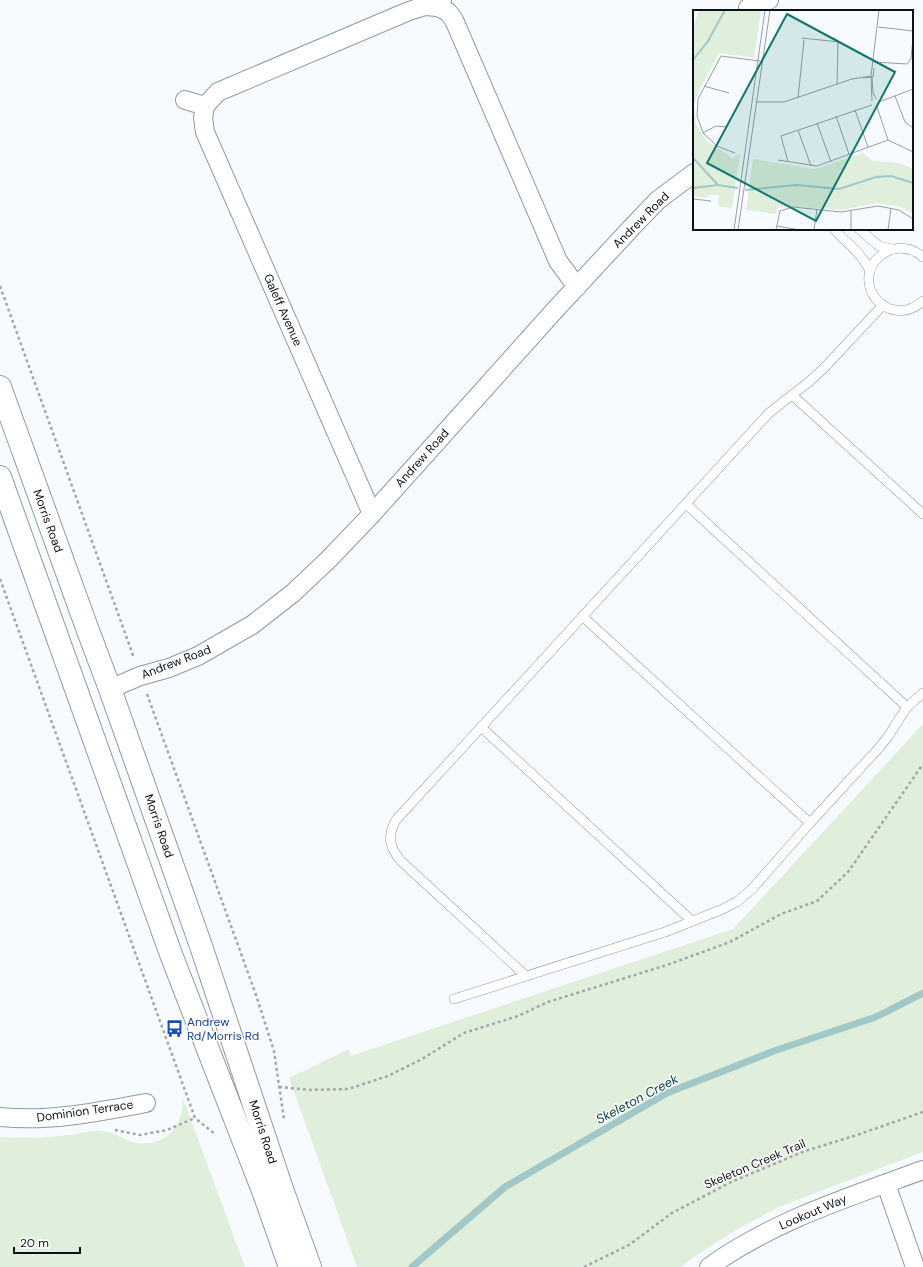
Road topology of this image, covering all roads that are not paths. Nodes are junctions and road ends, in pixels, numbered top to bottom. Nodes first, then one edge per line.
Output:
1 (769, 0) edge
2 (440, 3) edge
3 (747, 6) edge
4 (185, 100) dead end
5 (205, 106) junction
6 (693, 174) edge
7 (835, 230) edge
8 (860, 230) edge
9 (892, 249) junction
10 (923, 257) edge
11 (870, 271) junction
12 (577, 287) junction
13 (923, 301) edge
14 (883, 305) junction
15 (792, 395) junction
16 (2, 396) edge
17 (0, 477) edge
18 (686, 504) junction
19 (372, 514) junction
20 (923, 514) edge
21 (582, 616) junction
22 (110, 689) junction
23 (923, 693) edge
24 (81, 700) junction
25 (906, 707) junction
26 (481, 727) junction
27 (810, 823) junction
28 (692, 922) junction
29 (526, 976) junction
30 (454, 999) dead end
31 (146, 1103) dead end
32 (0, 1117) edge
33 (923, 1170) edge
34 (886, 1184) junction
35 (273, 1193) junction
36 (290, 1267) edge
37 (310, 1267) edge
38 (709, 1267) edge
39 (916, 1267) edge

1 - 3 street
2 - 5 street
2 - 12 street
4 - 5 street
5 - 19 street, Galeff Avenue
6 - 12 street, Andrew Road
7 - 11 lane
8 - 9 lane
9 - 10 lane
9 - 11 lane
11 - 14 lane
12 - 19 street, Andrew Road
13 - 14 lane
14 - 15 lane
15 - 18 lane
15 - 20 lane
16 - 22 street, Morris Road
17 - 24 street, Morris Road
18 - 21 lane
18 - 25 lane
19 - 22 street, Andrew Road
21 - 26 lane
21 - 27 lane
22 - 24 street
22 - 35 street, Morris Road
23 - 25 lane
24 - 35 street, Morris Road
25 - 27 lane
26 - 28 lane
26 - 29 lane
27 - 28 lane
28 - 29 lane
29 - 30 lane
31 - 32 street, Dominion Terrace
33 - 34 street, Lookout Way
34 - 38 street, Lookout Way
34 - 39 street
35 - 36 street, Morris Road
35 - 37 street, Morris Road

